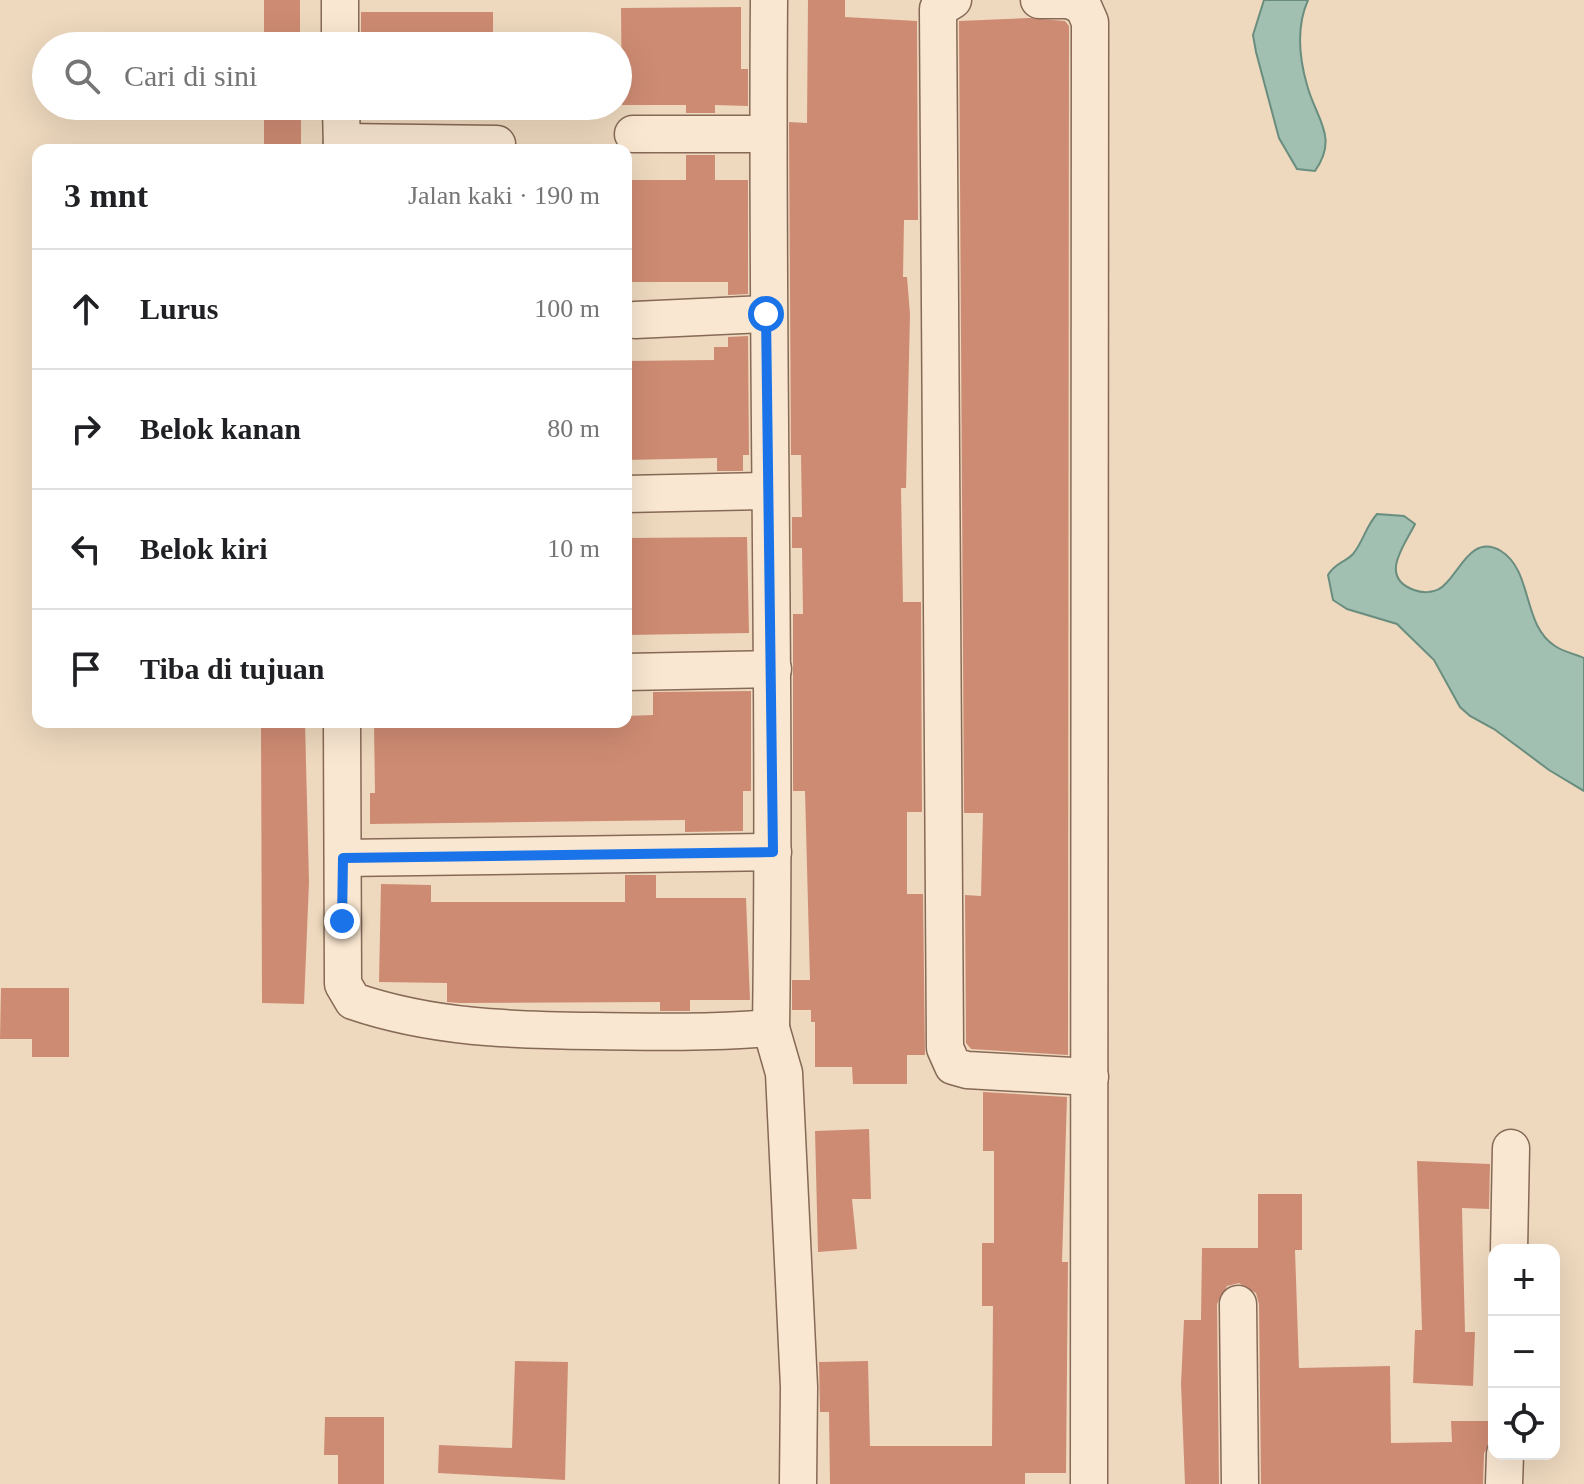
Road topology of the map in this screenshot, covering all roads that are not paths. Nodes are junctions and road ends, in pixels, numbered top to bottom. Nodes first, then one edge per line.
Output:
1 (340, 0) edge
2 (769, 0) edge
3 (953, 0) edge
4 (1039, 0) edge
5 (340, 32) edge
6 (341, 120) edge
7 (633, 134) dead end
8 (768, 134) junction
9 (342, 144) edge
10 (766, 314) junction
11 (635, 320) dead end
12 (768, 491) junction
13 (632, 494) edge
14 (773, 669) junction
15 (632, 672) edge
16 (342, 728) edge
17 (773, 852) junction
18 (343, 858) junction
19 (771, 1028) junction
20 (1090, 1077) junction
21 (1511, 1148) dead end
22 (1509, 1244) edge
23 (1238, 1304) dead end
24 (1505, 1460) edge
25 (798, 1484) edge
26 (1089, 1484) edge
27 (1240, 1484) edge
28 (1504, 1484) edge

1 - 5 street
2 - 8 street
3 - 20 street
4 - 20 street
6 - 9 street
7 - 8 street
8 - 10 street
10 - 11 street
10 - 12 street
12 - 13 street
12 - 14 street
14 - 15 street
14 - 17 street
16 - 18 street
17 - 18 street
17 - 19 street
18 - 19 street
19 - 25 street
20 - 26 street
21 - 22 street
23 - 27 street
24 - 28 street

